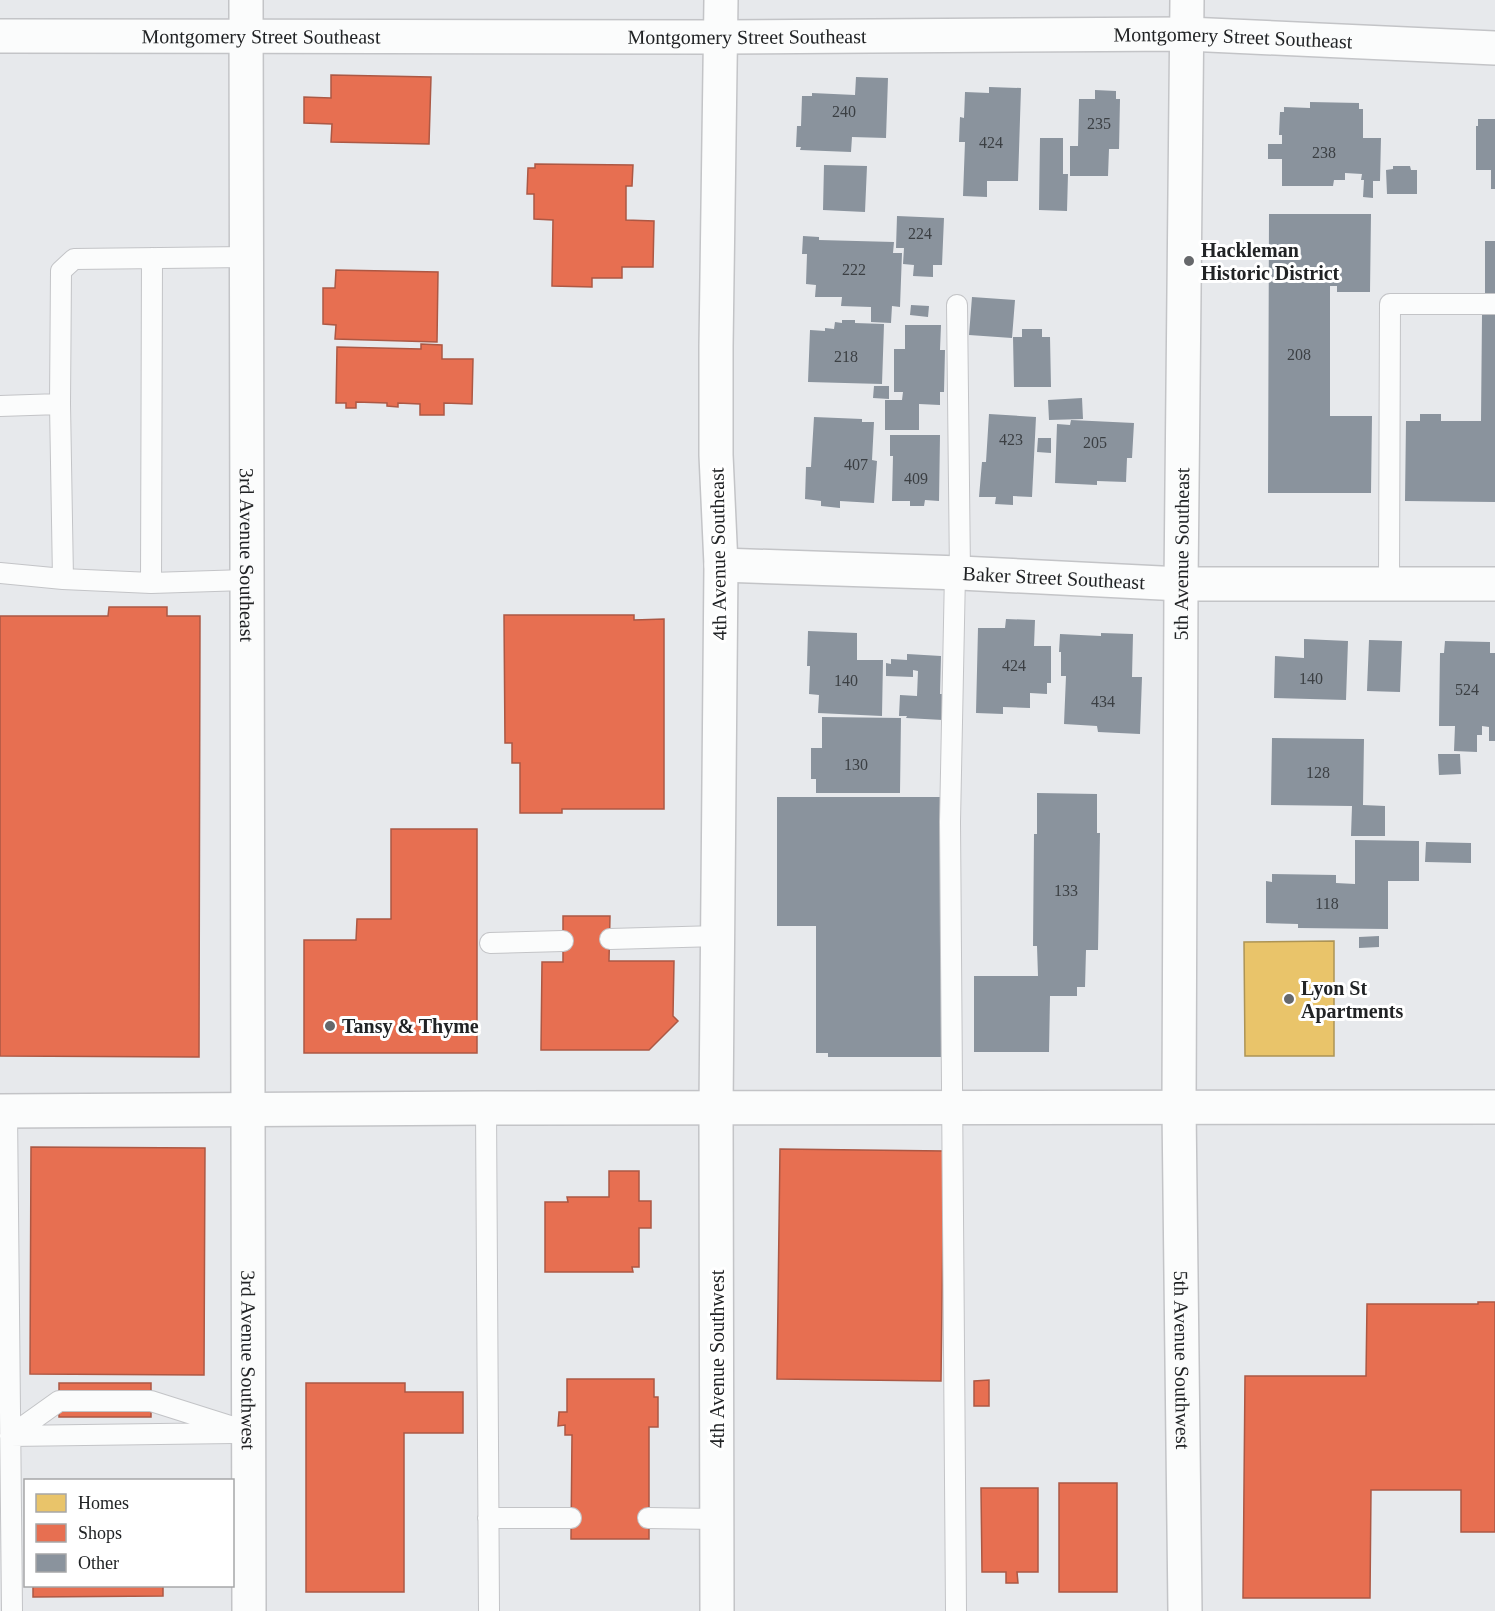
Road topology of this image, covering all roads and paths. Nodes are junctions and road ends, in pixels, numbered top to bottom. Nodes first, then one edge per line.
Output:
1 (246, 0) edge
2 (721, 0) edge
3 (1187, 0) edge
4 (1187, 34) junction
5 (246, 35) junction
6 (0, 36) edge
7 (721, 37) junction
8 (1495, 48) edge
9 (246, 257) junction
10 (152, 258) junction
11 (957, 304) dead end
12 (1495, 304) edge
13 (60, 404) junction
14 (0, 406) edge
15 (721, 565) junction
16 (0, 573) edge
17 (957, 573) junction
18 (63, 579) junction
19 (246, 580) junction
20 (151, 583) junction
21 (1181, 584) junction
22 (1389, 584) junction
23 (1495, 584) edge
24 (718, 936) junction
25 (610, 939) dead end
26 (563, 941) dead end
27 (490, 943) dead end
28 (1495, 1107) edge
29 (486, 1108) junction
30 (716, 1108) junction
31 (953, 1108) junction
32 (1179, 1108) junction
33 (248, 1110) junction
34 (3, 1111) edge
35 (5, 1400) edge
36 (249, 1432) junction
37 (10, 1437) junction
38 (488, 1518) junction
39 (571, 1518) dead end
40 (648, 1518) dead end
41 (717, 1519) junction
42 (12, 1611) edge
43 (249, 1611) edge
44 (489, 1611) edge
45 (717, 1611) edge
46 (956, 1611) edge
47 (1185, 1611) edge

1 - 5 main road, 3rd Avenue Southeast
2 - 7 main road, 4th Avenue Southeast
3 - 4 main road, 5th Avenue Southeast
4 - 7 main road, Montgomery Street Southeast
4 - 8 main road, Montgomery Street Southeast
4 - 21 main road, 5th Avenue Southeast
5 - 6 main road, Montgomery Street Southeast
5 - 7 main road, Montgomery Street Southeast
5 - 9 main road, 3rd Avenue Southeast
7 - 15 main road, 4th Avenue Southeast
9 - 10 lane
9 - 19 main road, 3rd Avenue Southeast
10 - 13 lane
10 - 20 lane
11 - 17 lane
12 - 22 lane
13 - 14 lane
13 - 18 lane
15 - 17 main road, Baker Street Southeast
15 - 24 main road, 4th Avenue Southeast
16 - 18 lane
17 - 21 main road, Baker Street Southeast
17 - 31 lane
18 - 20 lane
19 - 20 lane
19 - 33 main road, 3rd Avenue Southeast
21 - 22 main road, Baker Street Southeast
21 - 32 main road, 5th Avenue Southeast
22 - 23 main road, Baker Street Southeast
24 - 25 lane
24 - 30 main road, 4th Avenue Southeast
26 - 27 lane
28 - 32 main road
29 - 30 main road
29 - 33 main road
29 - 38 lane
30 - 31 main road
30 - 41 main road, 4th Avenue Southwest
31 - 32 main road
31 - 46 lane
32 - 47 main road, 5th Avenue Southwest
33 - 34 main road
33 - 36 main road, 3rd Avenue Southwest
34 - 35 lane
35 - 37 lane
36 - 37 lane
36 - 37 lane
36 - 43 main road, 3rd Avenue Southwest
37 - 42 lane
38 - 39 lane
38 - 44 lane
40 - 41 lane
41 - 45 main road, 4th Avenue Southwest

